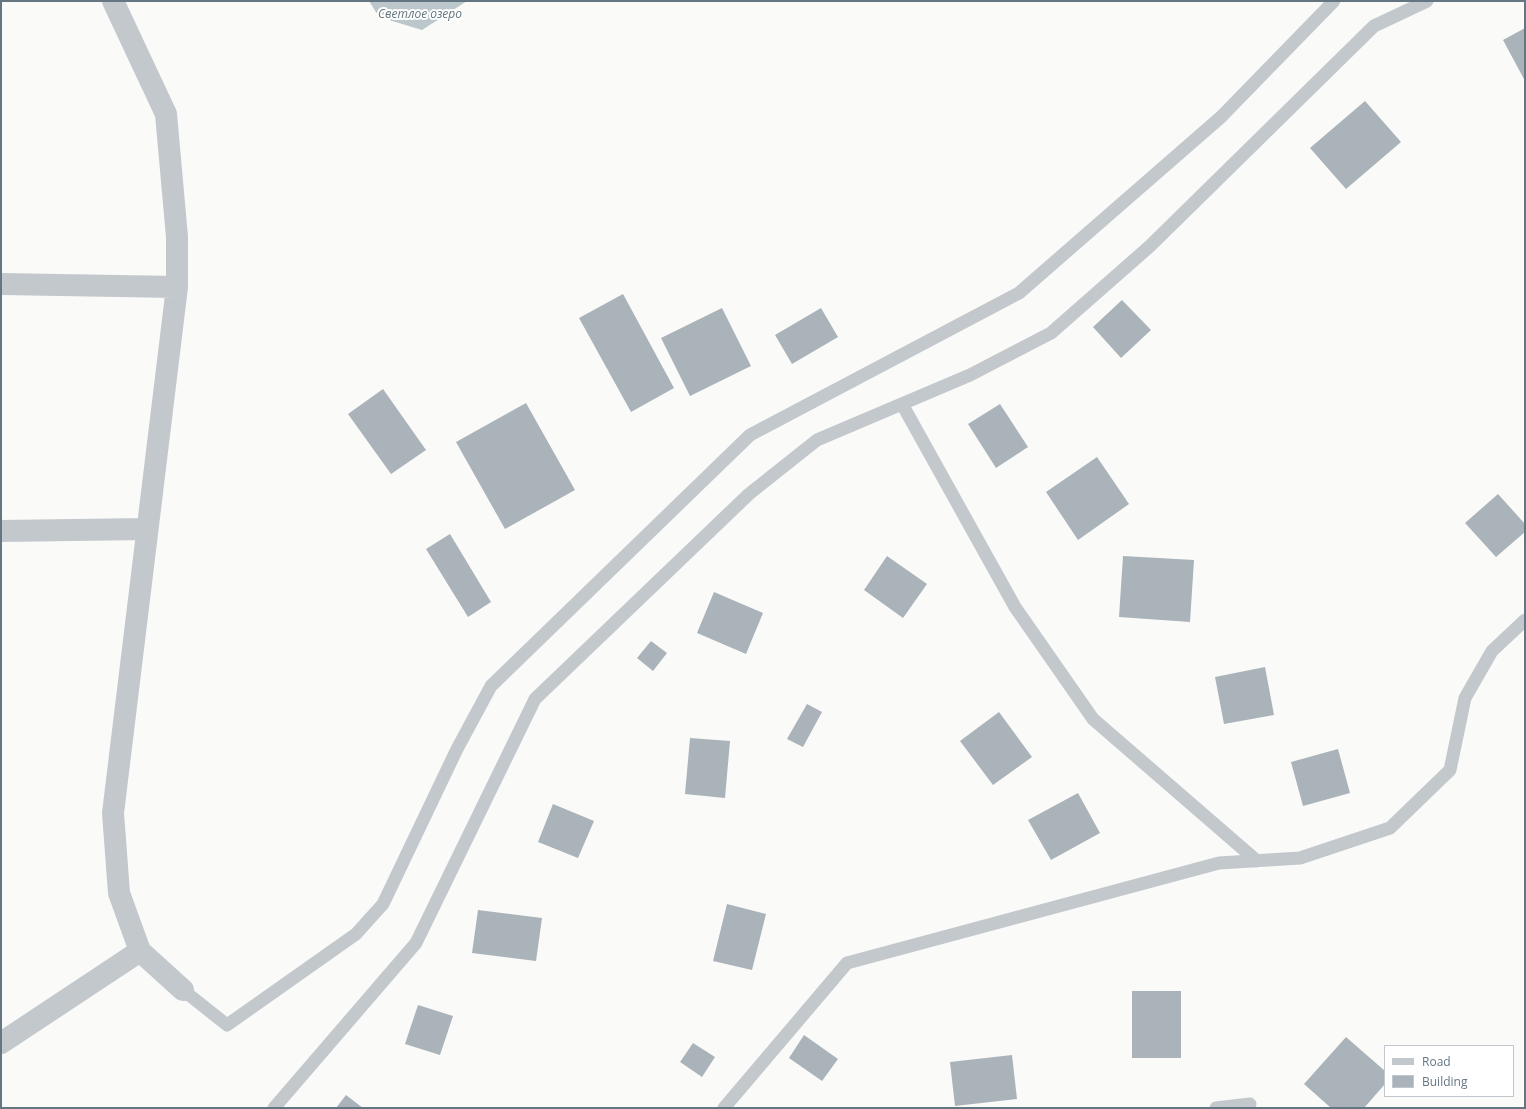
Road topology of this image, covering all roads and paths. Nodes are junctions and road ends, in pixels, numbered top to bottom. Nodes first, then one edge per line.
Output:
1 (113, 1) edge
2 (1334, 1) edge
3 (1427, 1) edge
4 (1, 284) edge
5 (177, 287) junction
6 (902, 404) junction
7 (147, 529) junction
8 (1, 531) edge
9 (1525, 620) edge
10 (1257, 861) junction
11 (140, 951) junction
12 (183, 990) joint
13 (1, 1043) edge
14 (1250, 1104) dead end
15 (274, 1108) edge
16 (724, 1108) edge
17 (1216, 1108) edge

1 - 5 street
2 - 12 lane
3 - 6 lane
4 - 5 street
5 - 7 street
6 - 10 lane
6 - 15 lane
7 - 8 street
7 - 11 street
9 - 10 lane
10 - 16 lane
11 - 12 street
11 - 13 street
14 - 17 lane

